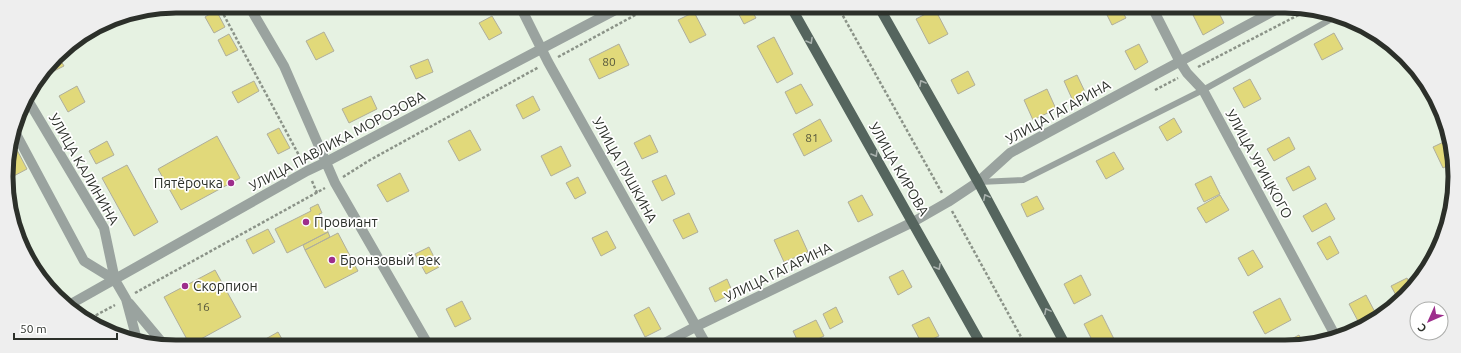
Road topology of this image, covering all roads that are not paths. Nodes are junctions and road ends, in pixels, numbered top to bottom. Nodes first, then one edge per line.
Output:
1 (253, 13) edge
2 (523, 13) edge
3 (610, 13) edge
4 (794, 13) edge
5 (883, 13) edge
6 (1155, 13) edge
7 (1272, 13) edge
8 (1330, 20) edge
9 (541, 50) junction
10 (1180, 62) junction
11 (1203, 90) junction
12 (30, 104) edge
13 (18, 138) edge
14 (326, 162) junction
15 (978, 182) junction
16 (913, 222) junction
17 (115, 280) junction
18 (126, 299) junction
19 (73, 303) edge
20 (697, 326) junction
21 (1334, 332) edge
22 (136, 334) edge
23 (159, 339) edge
24 (425, 340) edge
25 (670, 340) edge
26 (704, 340) edge
27 (979, 340) edge
28 (1063, 340) edge

1 - 14 street
2 - 9 street, УЛИЦА ПУШКИНА
3 - 9 street, УЛИЦА ПАВЛИКА МОРОЗОВА
4 -> 16 main road, УЛИЦА КИРОВА
15 -> 5 main road
6 - 10 street, УЛИЦА УРИЦКОГО
7 - 10 street, УЛИЦА ГАГАРИНА
8 - 11 lane
9 - 14 street, УЛИЦА ПАВЛИКА МОРОЗОВА
9 - 20 street, УЛИЦА ПУШКИНА
10 - 11 street, УЛИЦА УРИЦКОГО
10 - 15 street, УЛИЦА ГАГАРИНА
11 - 15 lane
11 - 21 street, УЛИЦА УРИЦКОГО
12 - 17 street, УЛИЦА КАЛИНИНА
13 - 17 street, УЛИЦА КАЛИНИНА
14 - 17 street, УЛИЦА ПАВЛИКА МОРОЗОВА
14 - 24 street
15 - 16 street, УЛИЦА ГАГАРИНА
28 -> 15 main road
16 - 20 street, УЛИЦА ГАГАРИНА
16 -> 27 main road, УЛИЦА КИРОВА
17 - 18 street, УЛИЦА КАЛИНИНА
17 - 19 street, УЛИЦА ПАВЛИКА МОРОЗОВА
18 - 22 street, УЛИЦА КАЛИНИНА
18 - 23 street, УЛИЦА КАЛИНИНА
20 - 25 street, УЛИЦА ГАГАРИНА
20 - 26 street, УЛИЦА ПУШКИНА

